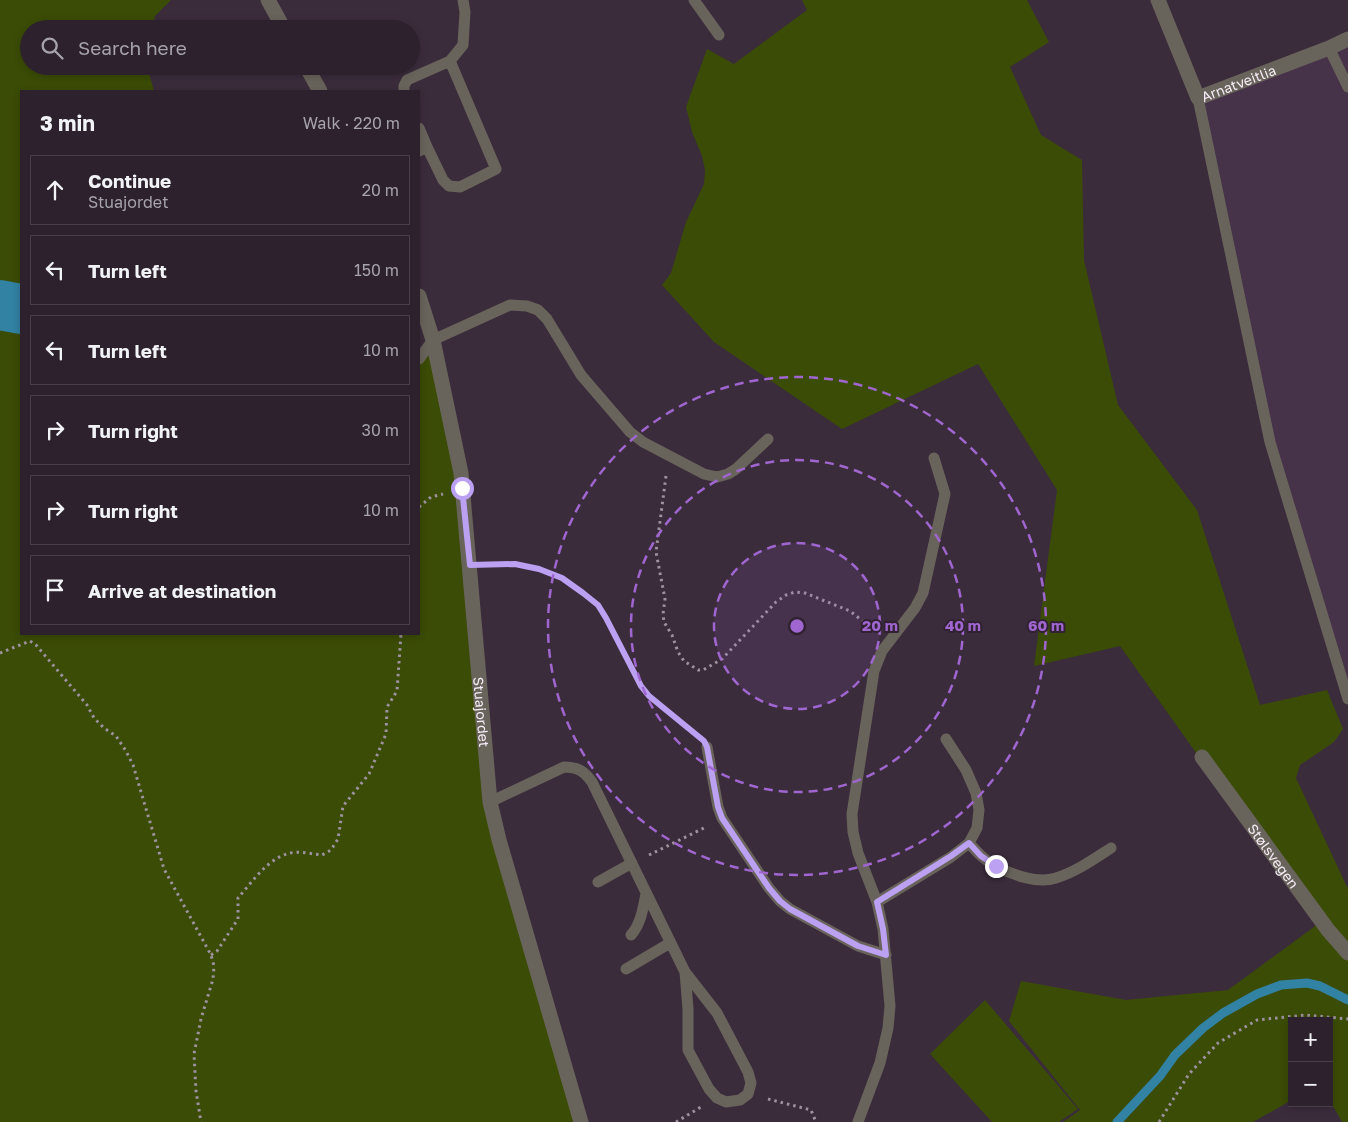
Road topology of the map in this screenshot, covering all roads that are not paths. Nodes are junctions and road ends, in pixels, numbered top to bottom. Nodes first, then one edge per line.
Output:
1 (268, 0) edge
2 (463, 0) edge
3 (694, 0) edge
4 (1158, 0) edge
5 (279, 20) edge
6 (719, 35) dead end
7 (1348, 39) edge
8 (1329, 48) junction
9 (450, 61) junction
10 (420, 74) edge
11 (311, 75) edge
12 (418, 75) edge
13 (1348, 87) edge
14 (319, 90) edge
15 (404, 90) edge
16 (1198, 98) junction
17 (420, 133) edge
18 (423, 149) edge
19 (420, 299) edge
20 (433, 340) junction
21 (420, 358) edge
22 (768, 439) dead end
23 (934, 458) dead end
24 (1348, 699) edge
25 (946, 739) dead end
26 (707, 747) road end
27 (1202, 757) dead end
28 (490, 802) junction
29 (969, 843) junction
30 (1111, 848) dead end
31 (632, 864) junction
32 (598, 882) dead end
33 (646, 894) junction
34 (877, 902) junction
35 (631, 935) dead end
36 (670, 944) junction
37 (1348, 952) edge
38 (886, 955) junction
39 (626, 969) dead end
40 (685, 972) junction
41 (581, 1122) edge
42 (858, 1122) edge

1 - 5 street
2 - 9 lane
3 - 6 lane
4 - 16 street, Arnatveitlia
7 - 8 street, Arnatveitlia
8 - 13 lane
8 - 16 street, Arnatveitlia
9 - 10 lane
9 - 18 lane
11 - 14 street
12 - 15 lane
16 - 24 lane
17 - 18 lane
19 - 20 street, Stuajordet
20 - 21 lane
20 - 22 lane
20 - 28 street, Stuajordet
23 - 34 lane
25 - 29 lane
26 - 38 lane
27 - 37 street, Stølsvegen
28 - 31 lane
28 - 41 street, Stuajordet
29 - 30 lane
29 - 34 lane
31 - 32 lane
31 - 33 lane
33 - 35 lane
33 - 36 lane
34 - 38 lane
36 - 39 lane
36 - 40 lane
38 - 42 lane
40 - 40 lane

